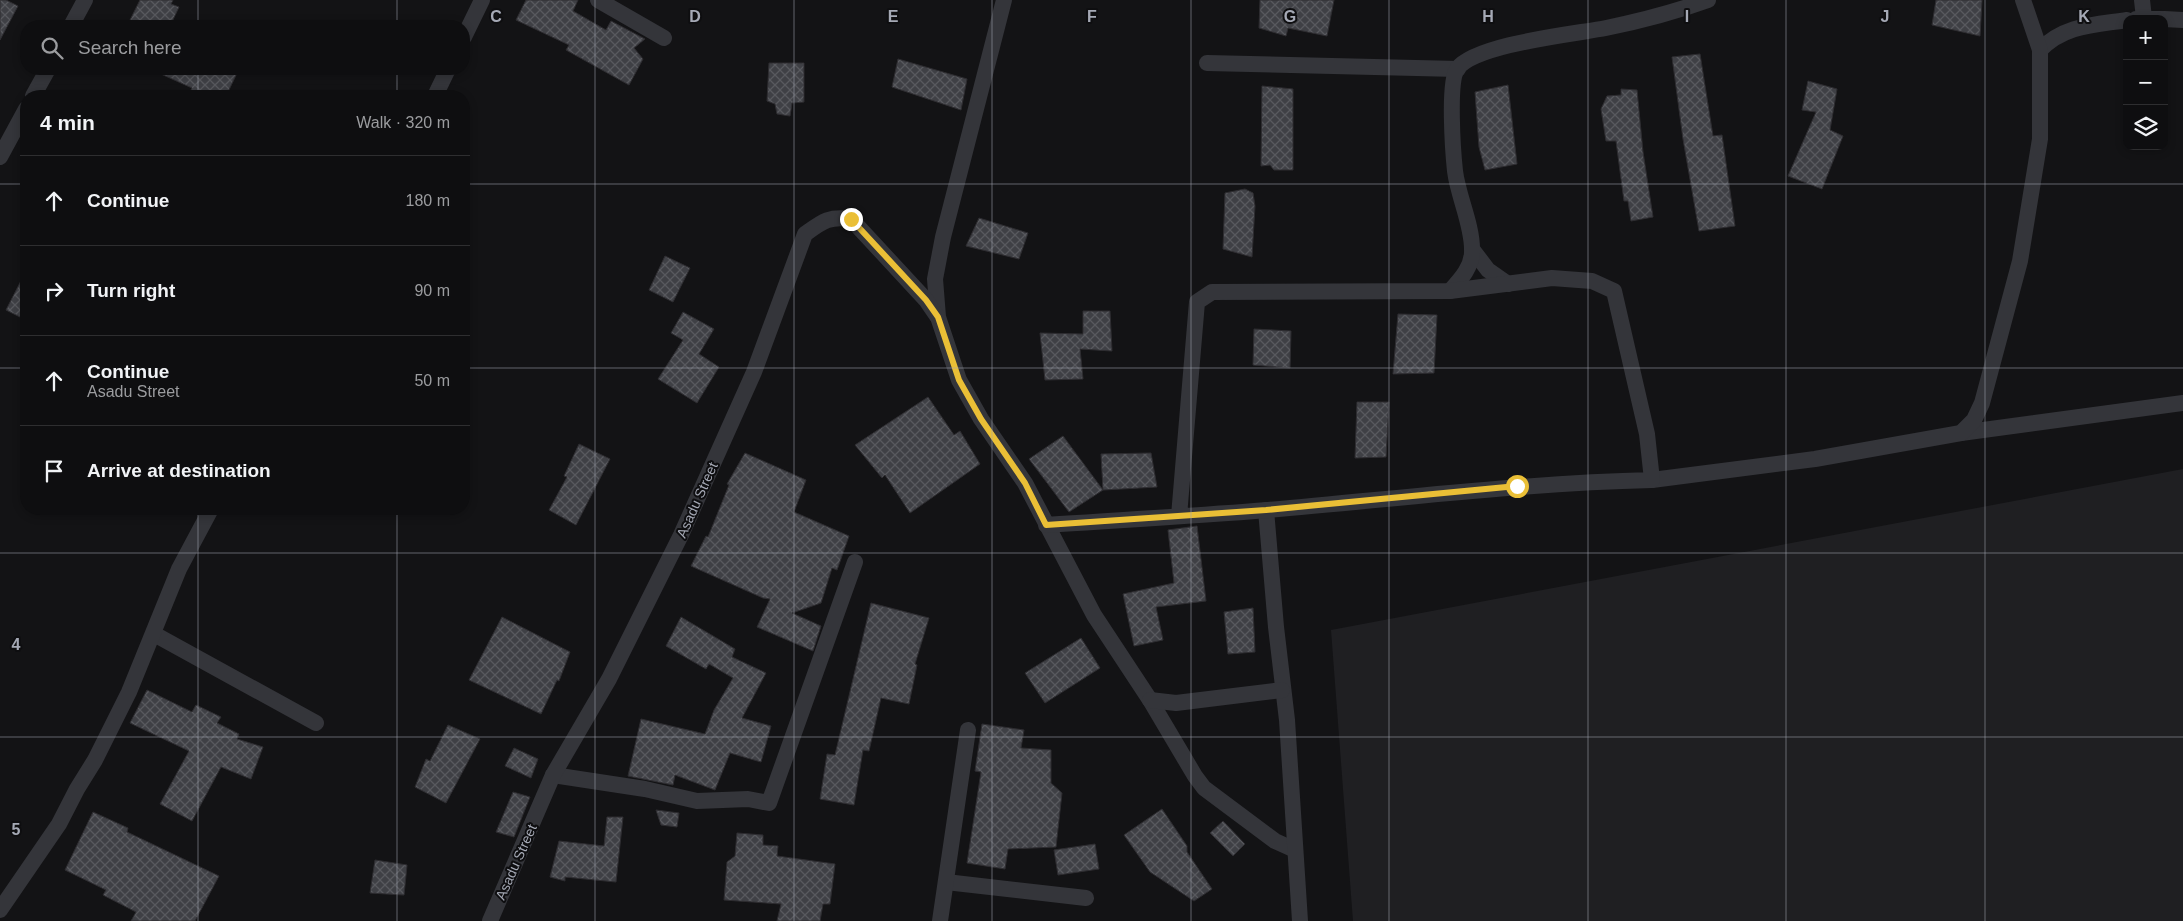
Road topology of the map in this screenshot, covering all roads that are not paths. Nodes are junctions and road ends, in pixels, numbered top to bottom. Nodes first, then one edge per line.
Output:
1 (86, 0) edge
2 (482, 0) edge
3 (598, 0) edge
4 (1004, 0) edge
5 (1708, 0) edge
6 (2023, 0) edge
7 (2142, 0) edge
8 (2140, 15) edge
9 (2168, 19) edge
10 (74, 20) edge
11 (2183, 20) edge
12 (2123, 21) edge
13 (470, 25) edge
14 (664, 38) dead end
15 (2040, 50) junction
16 (1207, 62) dead end
17 (1458, 69) junction
18 (45, 75) edge
19 (445, 75) edge
20 (36, 90) edge
21 (438, 90) edge
22 (20, 120) edge
23 (0, 157) edge
24 (1472, 249) junction
25 (1508, 284) junction
26 (1450, 291) junction
27 (938, 317) junction
28 (2183, 403) edge
29 (1961, 433) junction
30 (1652, 480) junction
31 (1266, 510) junction
32 (208, 515) edge
33 (1179, 516) junction
34 (1046, 525) junction
35 (855, 562) dead end
36 (154, 634) junction
37 (1282, 690) junction
38 (1150, 700) junction
39 (316, 723) dead end
40 (968, 730) dead end
41 (554, 775) junction
42 (1296, 850) junction
43 (946, 882) junction
44 (1086, 898) dead end
45 (0, 910) edge
46 (490, 921) edge
47 (940, 921) edge
48 (1300, 921) edge

1 - 10 street
2 - 13 street
3 - 14 street
4 - 27 street
5 - 17 street
6 - 15 street
7 - 8 street
9 - 11 street
12 - 15 street
15 - 29 street
16 - 17 street
17 - 24 street
18 - 20 street
19 - 21 street
22 - 23 street
24 - 25 street
24 - 26 street
25 - 26 street
25 - 30 street
26 - 33 street
27 - 34 street
27 - 41 street, Asadu Street
28 - 29 street
29 - 30 street
30 - 31 street
31 - 33 street
31 - 37 street
32 - 36 street
33 - 34 street
34 - 38 street
35 - 41 street
36 - 39 street
36 - 45 street
37 - 38 street
37 - 42 street
38 - 42 street
40 - 43 street
41 - 46 street, Asadu Street
42 - 48 street
43 - 44 street
43 - 47 street

